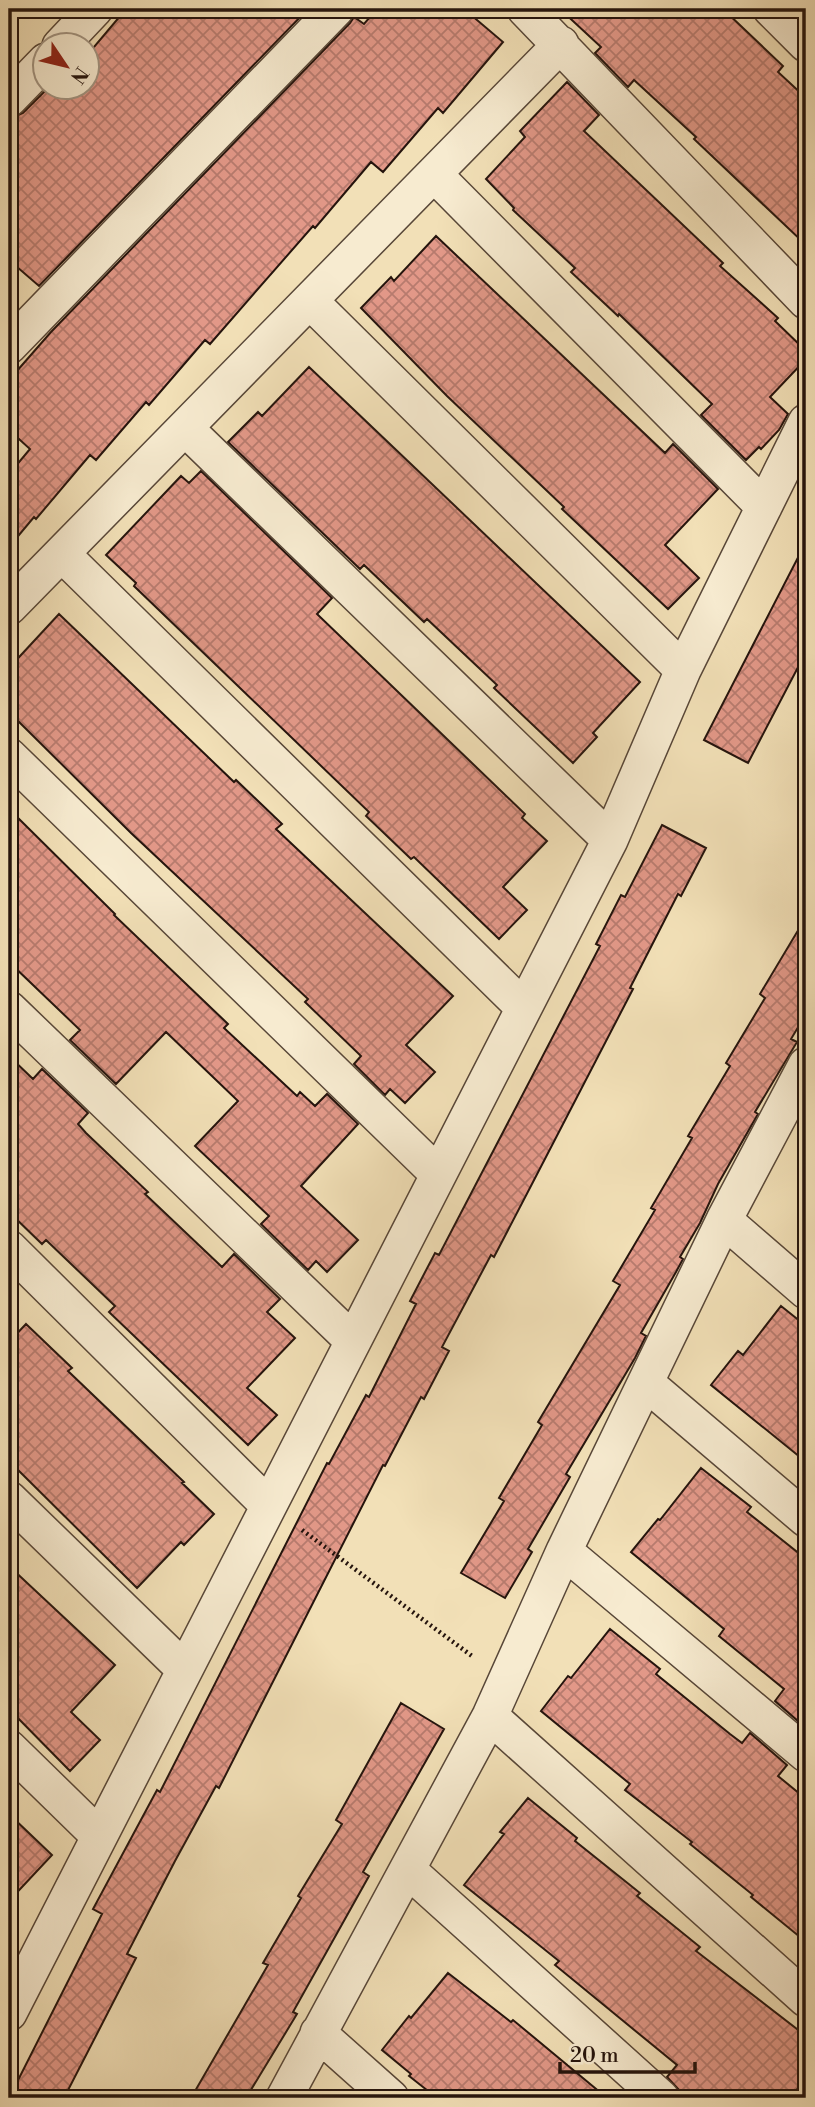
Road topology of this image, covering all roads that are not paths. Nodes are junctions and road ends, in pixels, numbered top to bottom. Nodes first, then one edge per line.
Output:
1 (95, 9) edge
2 (336, 9) edge
3 (525, 9) edge
4 (771, 9) edge
5 (73, 32) edge
6 (561, 44) junction
7 (806, 44) edge
8 (32, 75) edge
9 (9, 99) edge
10 (434, 174) junction
11 (310, 301) junction
12 (806, 301) edge
13 (9, 346) edge
14 (806, 422) edge
15 (185, 428) junction
16 (764, 507) junction
17 (62, 554) junction
18 (9, 607) edge
19 (683, 670) junction
20 (9, 756) edge
21 (610, 840) junction
22 (524, 1008) junction
23 (9, 1009) edge
24 (806, 1065) edge
25 (438, 1174) junction
26 (724, 1220) junction
27 (9, 1248) edge
28 (806, 1291) edge
29 (352, 1340) junction
30 (646, 1384) junction
31 (9, 1499) edge
32 (268, 1505) junction
33 (806, 1520) edge
34 (564, 1551) junction
35 (184, 1669) junction
36 (490, 1716) junction
37 (9, 1748) edge
38 (806, 1754) edge
39 (99, 1836) junction
40 (408, 1870) junction
41 (806, 1999) edge
42 (11, 2003) edge
43 (318, 2032) junction
44 (284, 2098) edge
45 (391, 2098) edge
46 (661, 2098) edge

1 - 5 street
2 - 13 street
3 - 6 street
4 - 7 street
6 - 10 street
6 - 12 street
8 - 9 street
10 - 11 street
10 - 16 street
11 - 15 street
11 - 19 street
14 - 16 street
15 - 17 street
15 - 21 street
16 - 19 street
17 - 18 street
17 - 22 street
19 - 21 street
20 - 25 street
21 - 22 street
22 - 25 street
23 - 29 street
24 - 26 street
25 - 29 street
26 - 28 street
26 - 30 street
27 - 32 street
29 - 32 street
30 - 33 street
30 - 34 street
31 - 35 street
32 - 35 street
34 - 36 street
34 - 38 street
35 - 39 street
36 - 40 street
36 - 41 street
37 - 39 street
39 - 42 street
40 - 43 street
40 - 46 street
43 - 44 street
43 - 45 street

